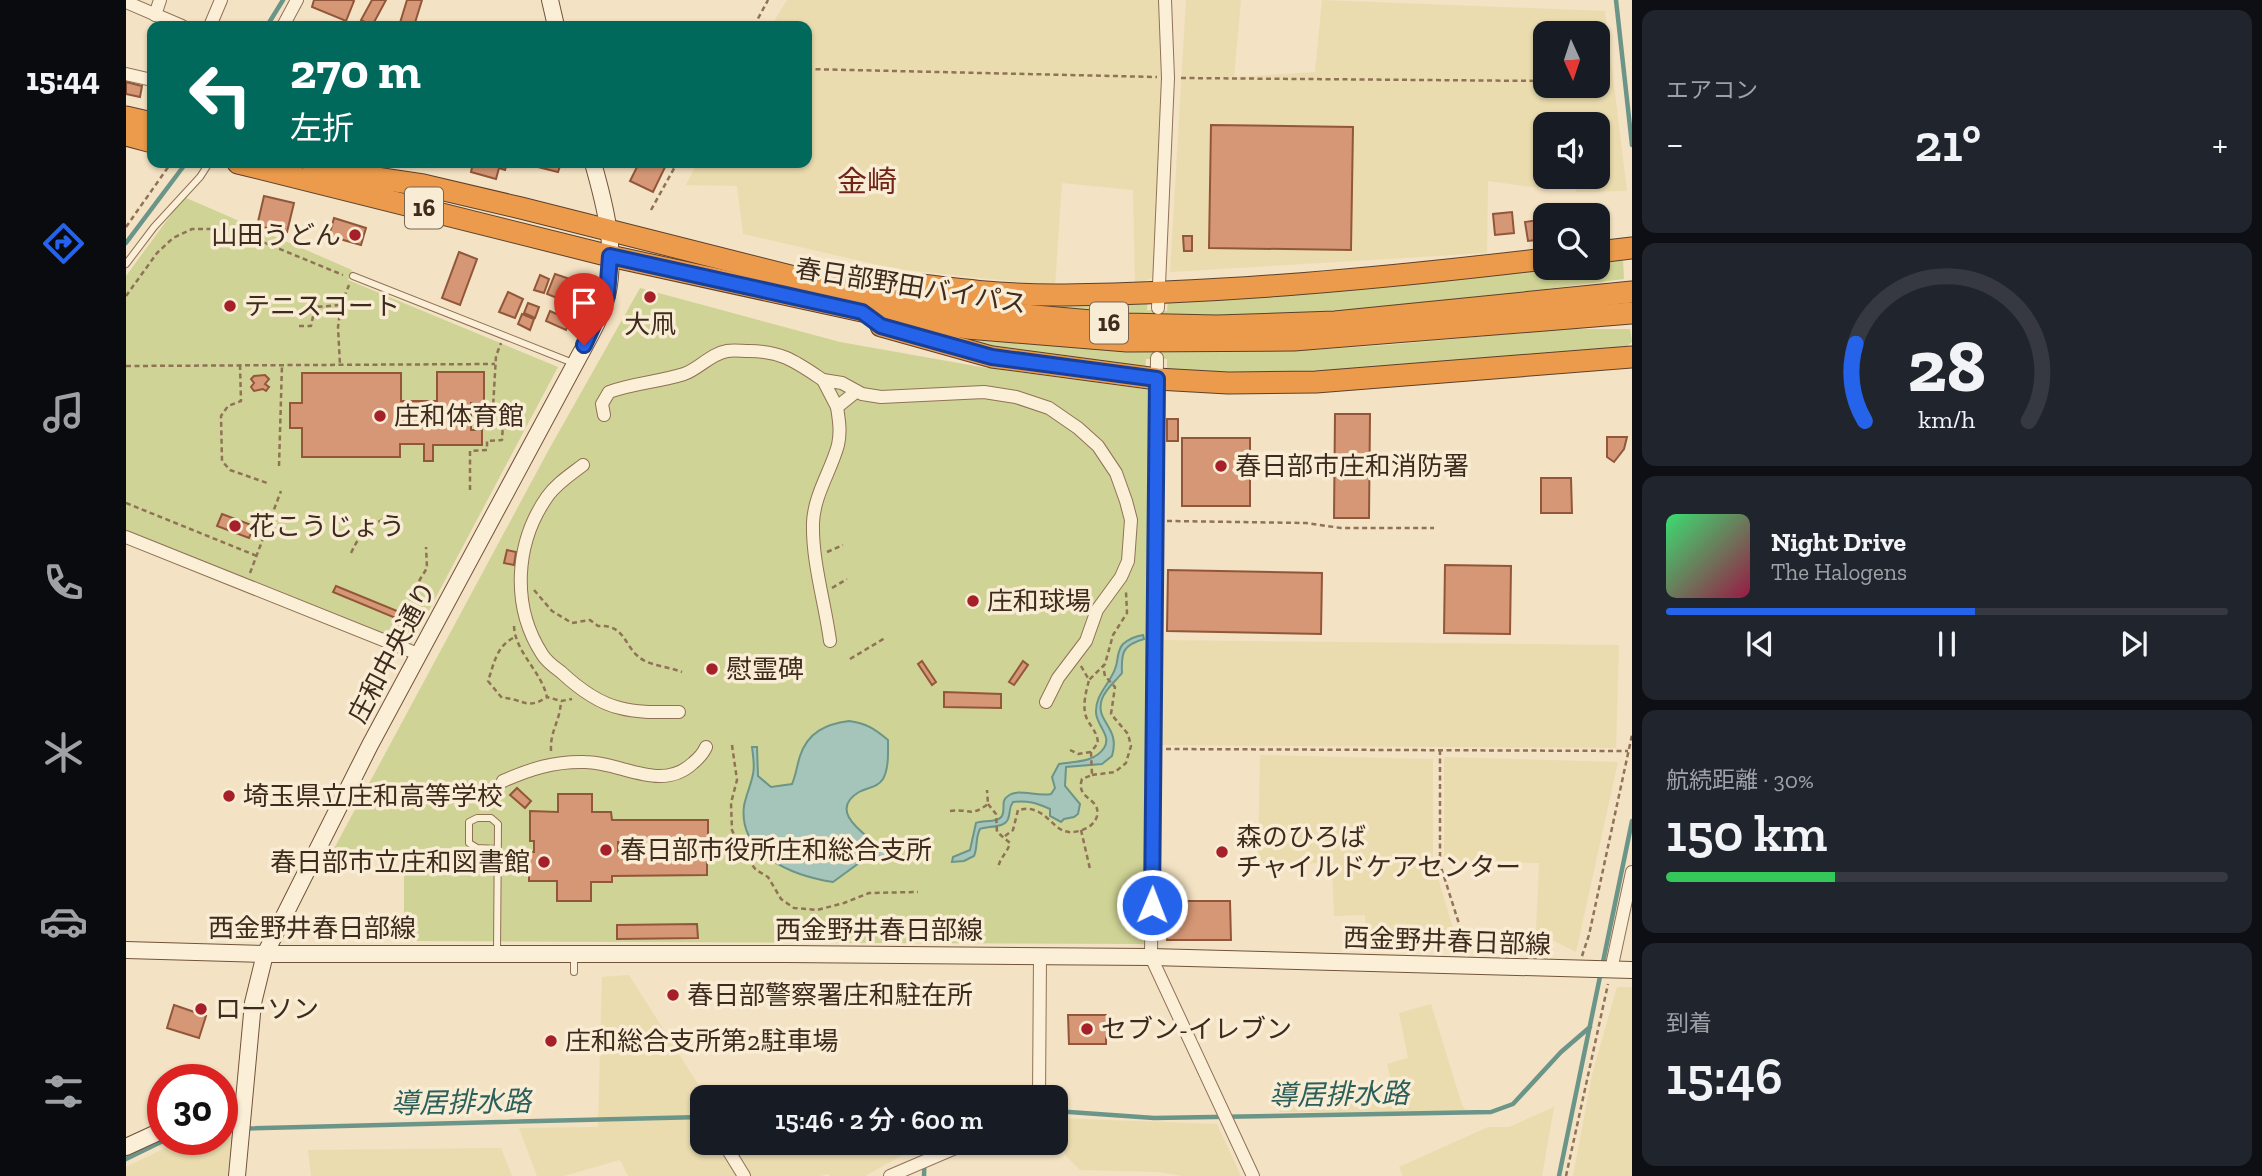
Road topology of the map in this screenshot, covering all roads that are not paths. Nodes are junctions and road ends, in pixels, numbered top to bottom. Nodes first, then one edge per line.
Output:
1 (160, 0) edge
2 (221, 0) edge
3 (297, 0) edge
4 (550, 0) edge
5 (1165, 0) edge
6 (126, 2) edge
7 (155, 15) junction
8 (170, 21) edge
9 (212, 21) edge
10 (286, 21) edge
11 (555, 21) edge
12 (126, 74) edge
13 (147, 79) edge
14 (126, 117) edge
15 (147, 122) edge
16 (126, 135) edge
17 (147, 141) edge
18 (206, 168) edge
19 (258, 168) edge
20 (332, 168) edge
21 (594, 168) edge
22 (609, 229) junction
23 (1631, 248) edge
24 (699, 251) junction
25 (1610, 251) edge
26 (610, 256) junction
27 (1533, 260) edge
28 (126, 264) edge
29 (353, 276) dead end
30 (1159, 300) junction
31 (1624, 303) edge
32 (862, 312) junction
33 (1632, 357) edge
34 (1157, 358) dead end
35 (575, 364) junction
36 (1157, 379) junction
37 (823, 380) junction
38 (857, 391) junction
39 (837, 407) junction
40 (604, 415) dead end
41 (583, 465) dead end
42 (126, 537) edge
43 (830, 641) dead end
44 (418, 654) junction
45 (1046, 702) dead end
46 (678, 712) dead end
47 (705, 747) dead end
48 (503, 781) dead end
49 (498, 849) junction
50 (1632, 872) edge
51 (126, 950) edge
52 (497, 953) junction
53 (265, 954) junction
54 (574, 954) junction
55 (1040, 956) junction
56 (1151, 957) junction
57 (1611, 970) junction
58 (1632, 970) edge
59 (574, 972) dead end
60 (1039, 1085) edge
61 (242, 1114) junction
62 (238, 1115) edge
63 (147, 1137) edge
64 (126, 1147) edge
65 (732, 1155) edge
66 (939, 1155) edge
67 (237, 1176) edge
68 (744, 1176) edge
69 (890, 1176) edge
70 (1253, 1176) edge

1 - 7 street
2 - 9 street
3 - 10 street
4 - 11 main road
5 - 30 street
6 - 7 street
7 - 8 street
12 - 13 street
14 - 15 highway
16 - 17 highway
18 - 28 lane
19 - 26 highway, 春日部野田バイパス / 16
20 - 22 highway, 春日部野田バイパス / 16
21 - 22 main road, 庄和中央通り
22 - 24 highway, 春日部野田バイパス / 16
22 - 26 main road, 庄和中央通り
23 - 25 highway
24 - 30 highway, 16
24 - 31 highway, 春日部野田バイパス / 16
26 - 32 highway, 春日部野田バイパス / 16
26 - 35 main road, 庄和中央通り
27 - 30 highway, 16
29 - 35 lane
31 - 32 highway, 春日部野田バイパス / 16
32 - 36 highway, 16
33 - 36 highway, 16
34 - 36 street
35 - 44 main road, 庄和中央通り
36 - 56 street
37 - 38 street
37 - 39 street
37 - 40 street
38 - 39 street
38 - 45 street
39 - 43 street
41 - 46 street
42 - 44 street
44 - 53 main road, 庄和中央通り
47 - 48 street
49 - 49 lane
49 - 52 lane
50 - 57 street
51 - 53 main road, 西金野井春日部線
52 - 53 main road, 西金野井春日部線
52 - 54 main road, 西金野井春日部線
53 - 61 main road, 庄和中央通り
54 - 55 main road, 西金野井春日部線
54 - 59 lane
55 - 56 main road, 西金野井春日部線
55 - 60 street
56 - 57 main road, 西金野井春日部線
56 - 70 street
57 - 58 main road, 西金野井春日部線
61 - 62 main road
61 - 67 main road, 庄和中央通り
63 - 64 main road
65 - 68 street
66 - 69 street

